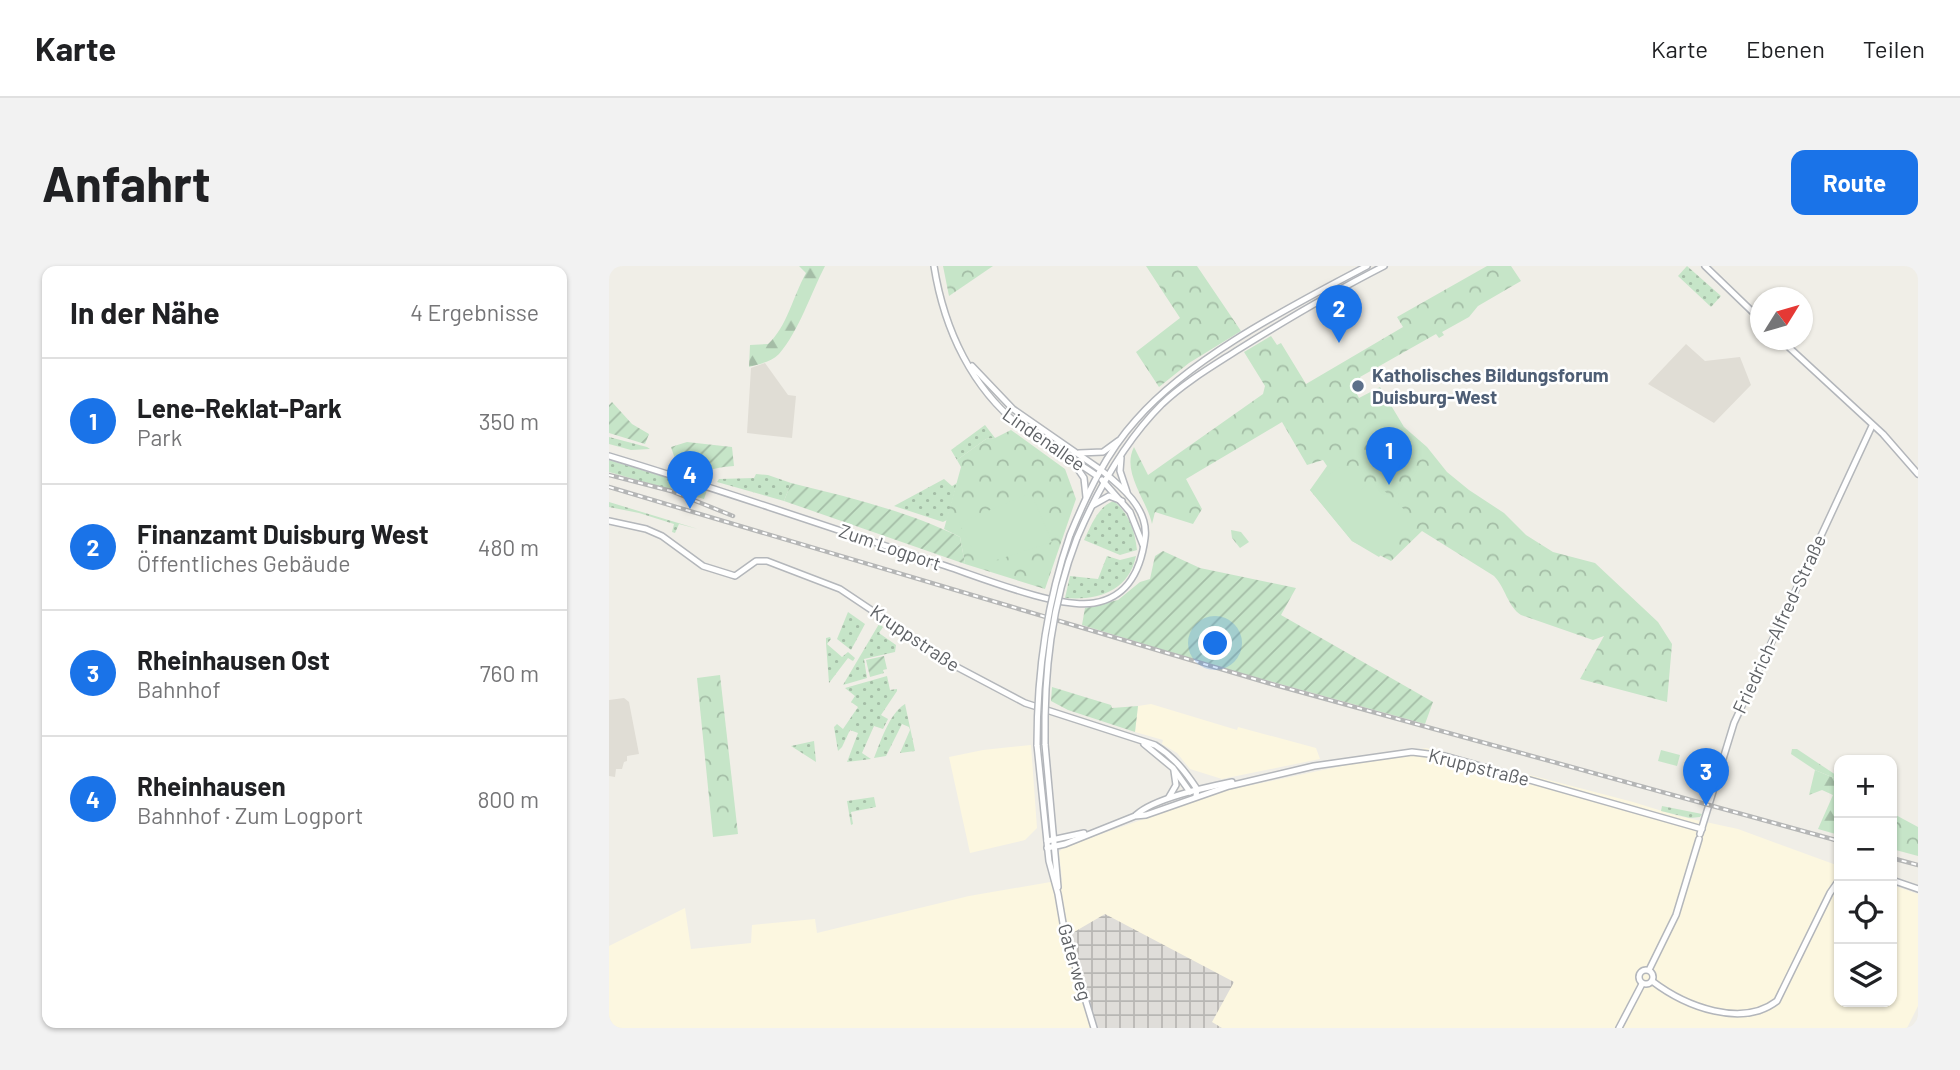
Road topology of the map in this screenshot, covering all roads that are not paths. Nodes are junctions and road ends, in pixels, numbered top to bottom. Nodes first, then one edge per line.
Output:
1 (934, 266) edge
2 (1367, 266) edge
3 (1384, 266) edge
4 (1705, 266) edge
5 (1750, 309) edge
6 (1792, 350) edge
7 (965, 358) junction
8 (1872, 426) junction
9 (1121, 439) junction
10 (1079, 453) junction
11 (1122, 454) junction
12 (609, 456) edge
13 (1072, 459) junction
14 (1101, 470) junction
15 (1918, 474) edge
16 (1097, 476) junction
17 (1106, 478) junction
18 (1128, 495) junction
19 (1086, 497) junction
20 (1123, 502) junction
21 (1090, 507) junction
22 (609, 521) edge
23 (1143, 545) junction
24 (1138, 740) junction
25 (1173, 768) junction
26 (1194, 794) junction
27 (1168, 799) junction
28 (1135, 816) junction
29 (1700, 834) junction
30 (1054, 843) junction
31 (1047, 845) junction
32 (1838, 881) edge
33 (1895, 881) edge
34 (1918, 889) edge
35 (1058, 894) junction
36 (1649, 970) junction
37 (1652, 981) junction
38 (1642, 984) junction
39 (1757, 1018) dead end
40 (1726, 1021) dead end
41 (1094, 1028) edge
42 (1619, 1028) edge

1 - 7 main road, Lindenallee
2 - 9 main road, Gaterweg
3 - 11 main road, Gaterweg
4 - 5 main road
6 - 8 main road
7 - 10 main road, Lindenallee
7 - 13 main road, Lindenallee
8 - 15 main road
8 - 29 main road, Friedrich-Alfred-Straße
9 - 10 main road
9 - 14 main road, Gaterweg
10 - 14 main road, Lindenallee
11 - 17 main road, Gaterweg
11 - 18 main road
12 - 23 main road, Zum Logport
13 - 16 main road, Lindenallee
13 - 19 main road
14 - 16 main road, Gaterweg
14 - 17 main road, Lindenallee
16 - 17 main road, Lindenallee
16 - 19 main road, Gaterweg
17 - 18 main road, Zum Logport
17 - 20 main road
17 - 21 main road, Gaterweg
18 - 23 main road, Zum Logport
19 - 31 main road, Gaterweg, bridge
20 - 21 main road
20 - 23 main road
21 - 30 main road, Gaterweg, bridge
22 - 24 main road, Kruppstraße
24 - 25 main road, Kruppstraße
24 - 26 main road, Kruppstraße
25 - 26 main road, Kruppstraße
25 - 27 main road
26 - 27 main road
26 - 28 main road
26 - 29 main road, Kruppstraße
27 - 28 main road
28 - 30 main road
29 - 36 main road, Friedrich-Alfred-Straße
30 - 31 main road
30 - 35 main road, Gaterweg
31 - 35 main road, Gaterweg
32 - 39 main road
33 - 34 main road
35 - 41 main road, Gaterweg
36 - 37 main road
36 - 38 main road
37 - 38 main road
37 - 40 main road
38 - 42 main road

